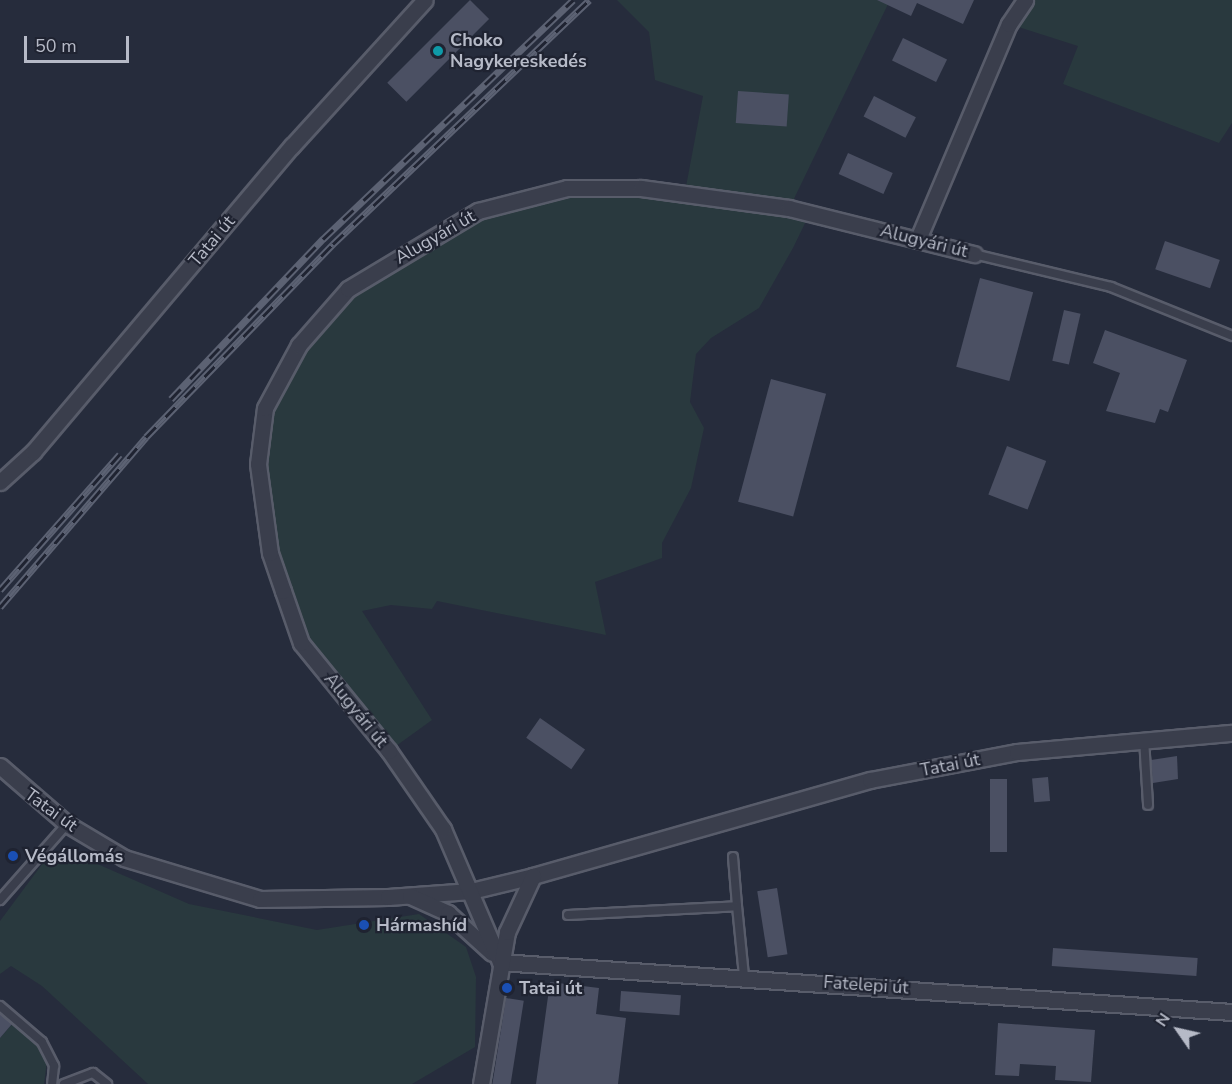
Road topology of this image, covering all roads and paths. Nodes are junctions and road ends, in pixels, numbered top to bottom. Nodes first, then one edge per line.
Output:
1 (424, 0) edge
2 (1025, 0) edge
3 (918, 240) junction
4 (974, 254) joint
5 (1232, 336) edge
6 (0, 482) edge
7 (1232, 733) edge
8 (1144, 738) junction
9 (0, 766) edge
10 (1148, 805) dead end
11 (67, 824) junction
12 (733, 857) dead end
13 (533, 876) junction
14 (471, 891) junction
15 (408, 895) junction
16 (0, 900) edge
17 (737, 906) junction
18 (568, 915) dead end
19 (500, 962) junction
20 (744, 976) junction
21 (0, 1006) edge
22 (1232, 1012) edge
23 (52, 1084) edge
24 (63, 1084) edge
25 (107, 1084) edge
26 (480, 1084) edge

1 - 6 street, Tatai út
2 - 3 street
3 - 4 street, Alugyári út
3 - 14 street, Alugyári út
4 - 5 lane, Alugyári út
7 - 8 street, Tatai út
8 - 10 lane
8 - 13 street, Tatai út
9 - 11 street, Tatai út
11 - 15 street, Tatai út
11 - 16 lane
12 - 17 lane
13 - 14 street, Tatai út
13 - 19 street
14 - 15 street, Tatai út
14 - 19 street, Alugyári út
15 - 19 street
17 - 18 lane
17 - 20 lane
19 - 20 street, Fatelepi út
19 - 26 street
20 - 22 street, Fatelepi út
21 - 23 lane
24 - 25 lane

